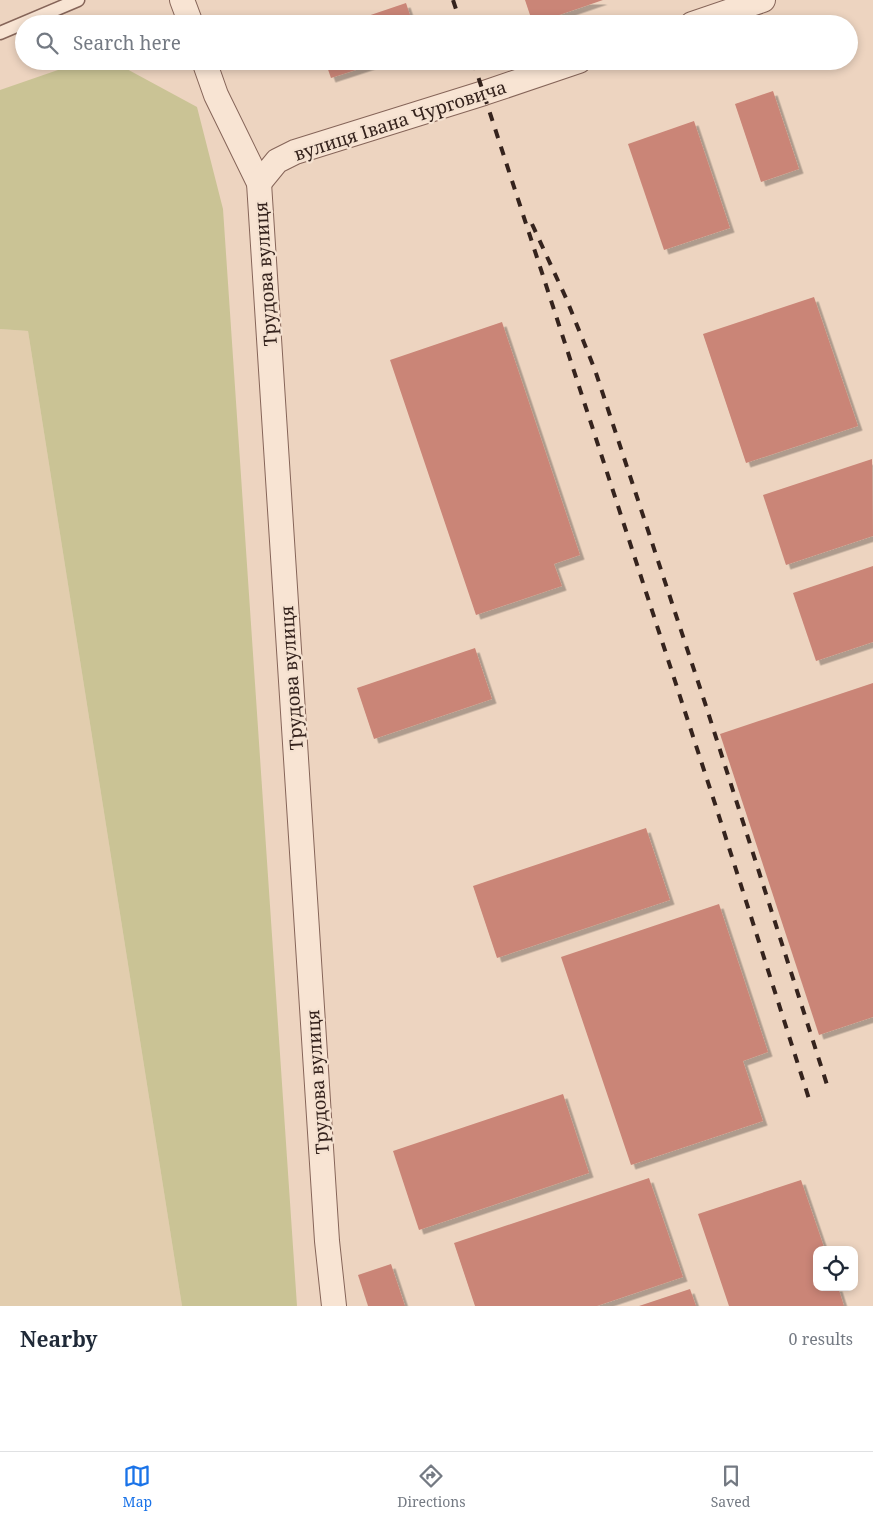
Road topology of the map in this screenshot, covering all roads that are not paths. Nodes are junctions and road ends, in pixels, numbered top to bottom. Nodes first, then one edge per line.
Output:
1 (78, 0) edge
2 (182, 0) edge
3 (763, 0) edge
4 (43, 15) edge
5 (187, 15) edge
6 (719, 15) edge
7 (15, 27) edge
8 (0, 33) edge
9 (207, 70) edge
10 (552, 70) edge
11 (259, 183) junction
12 (334, 1306) edge

1 - 4 lane
2 - 5 street
3 - 6 street
7 - 8 lane
9 - 11 street, Трудова вулиця
10 - 11 street, вулиця Івана Чурговича
11 - 12 street, Трудова вулиця

